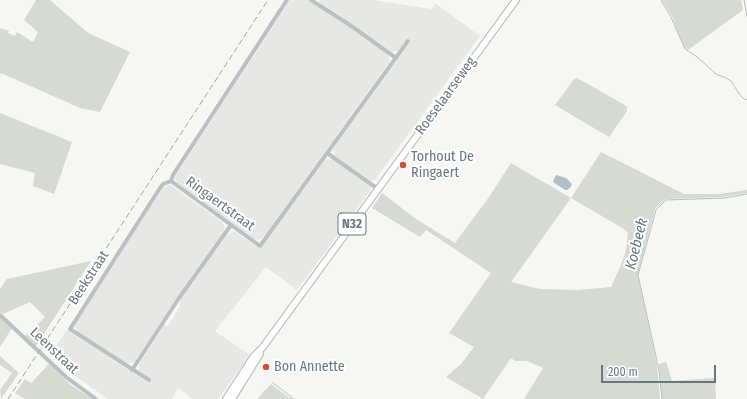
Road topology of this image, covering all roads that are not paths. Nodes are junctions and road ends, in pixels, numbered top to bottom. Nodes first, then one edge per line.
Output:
1 (287, 0) edge
2 (311, 0) edge
3 (516, 0) edge
4 (408, 41) dead end
5 (396, 58) junction
6 (328, 153) junction
7 (171, 181) junction
8 (378, 189) junction
9 (231, 225) junction
10 (0, 315) edge
11 (263, 347) junction
12 (132, 370) junction
13 (149, 380) dead end
14 (96, 399) edge
15 (226, 399) edge
16 (232, 399) edge

1 - 7 street, Ringaertstraat
2 - 5 street
3 - 8 main road, Roeselaarseweg / N32
4 - 5 street, Ringaertstraat
5 - 6 street, Ringaertstraat
6 - 8 street
6 - 9 street, Ringaertstraat
7 - 9 street, Ringaertstraat
7 - 12 street, Beekstraat
8 - 11 main road, Roeselaarseweg / N32
9 - 12 street
10 - 14 street, Leenstraat
11 - 15 main road, Roeselaarseweg / N32
11 - 16 main road, Roeselaarseweg / N32
12 - 13 street, Beekstraat

